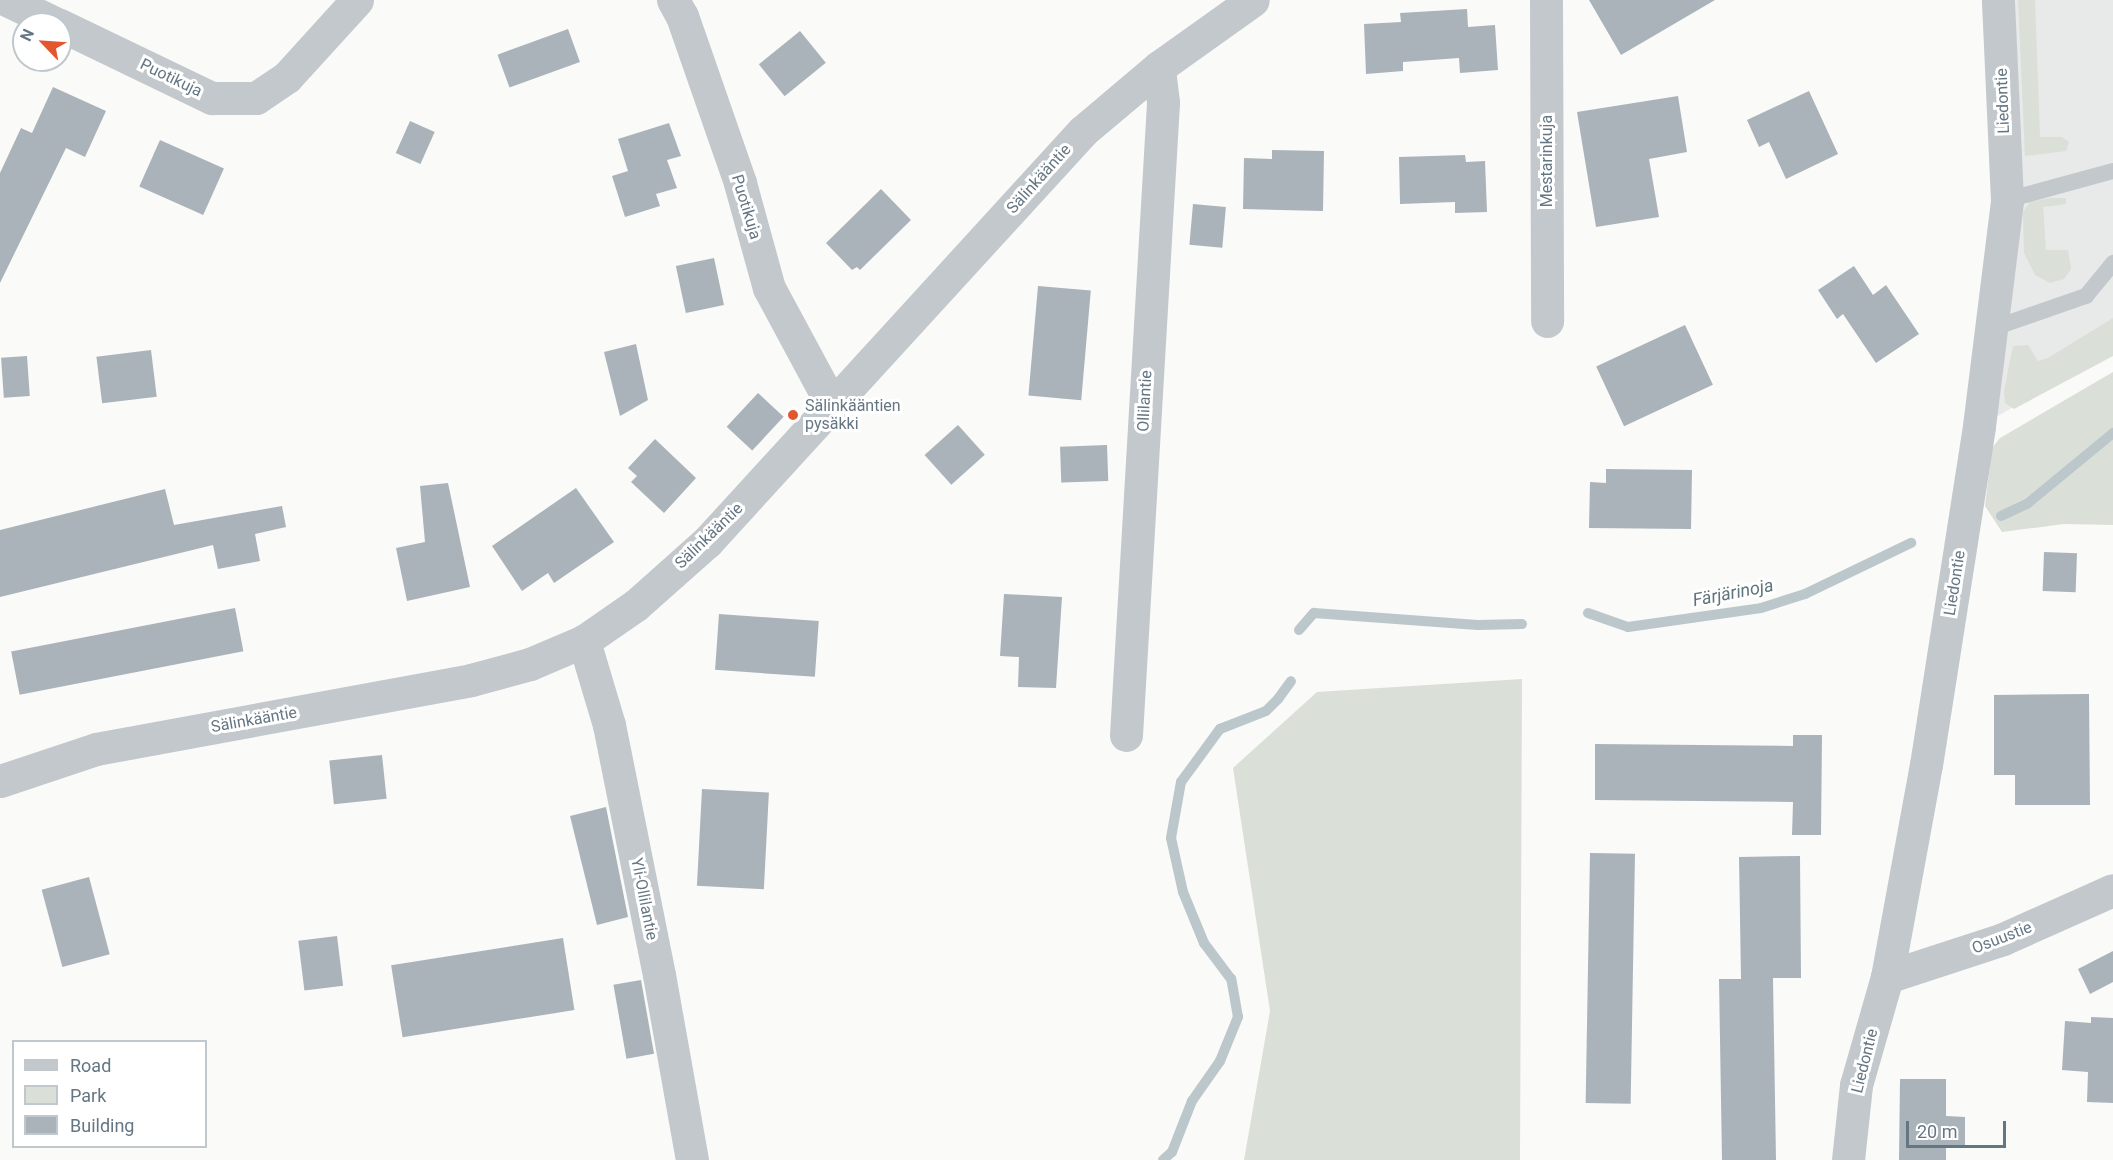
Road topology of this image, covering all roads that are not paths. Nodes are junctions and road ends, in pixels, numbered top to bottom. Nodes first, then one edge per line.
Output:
1 (357, 0) edge
2 (673, 0) edge
3 (1254, 0) edge
4 (1546, 0) edge
5 (1998, 0) edge
6 (7, 5) edge
7 (25, 12) edge
8 (72, 31) edge
9 (1159, 68) junction
10 (2113, 171) edge
11 (2007, 200) junction
12 (2113, 263) edge
13 (1547, 321) dead end
14 (1991, 329) junction
15 (833, 407) junction
16 (584, 641) junction
17 (1126, 735) dead end
18 (0, 781) edge
19 (2113, 890) edge
20 (1887, 976) junction
21 (692, 1160) edge
22 (1848, 1160) edge

1 - 8 street, Puotikuja
2 - 15 street, Puotikuja
3 - 9 street, Sälinkääntie
4 - 13 street, Mestarinkuja
5 - 11 street, Liedontie
6 - 7 street, Puotikuja
9 - 15 street, Sälinkääntie
9 - 17 street, Ollilantie
10 - 11 lane
11 - 14 street, Liedontie
12 - 14 lane
14 - 20 street, Liedontie
15 - 16 street, Sälinkääntie
16 - 18 street, Sälinkääntie
16 - 21 street, Yli-Ollilantie
19 - 20 street, Osuustie
20 - 22 street, Liedontie

